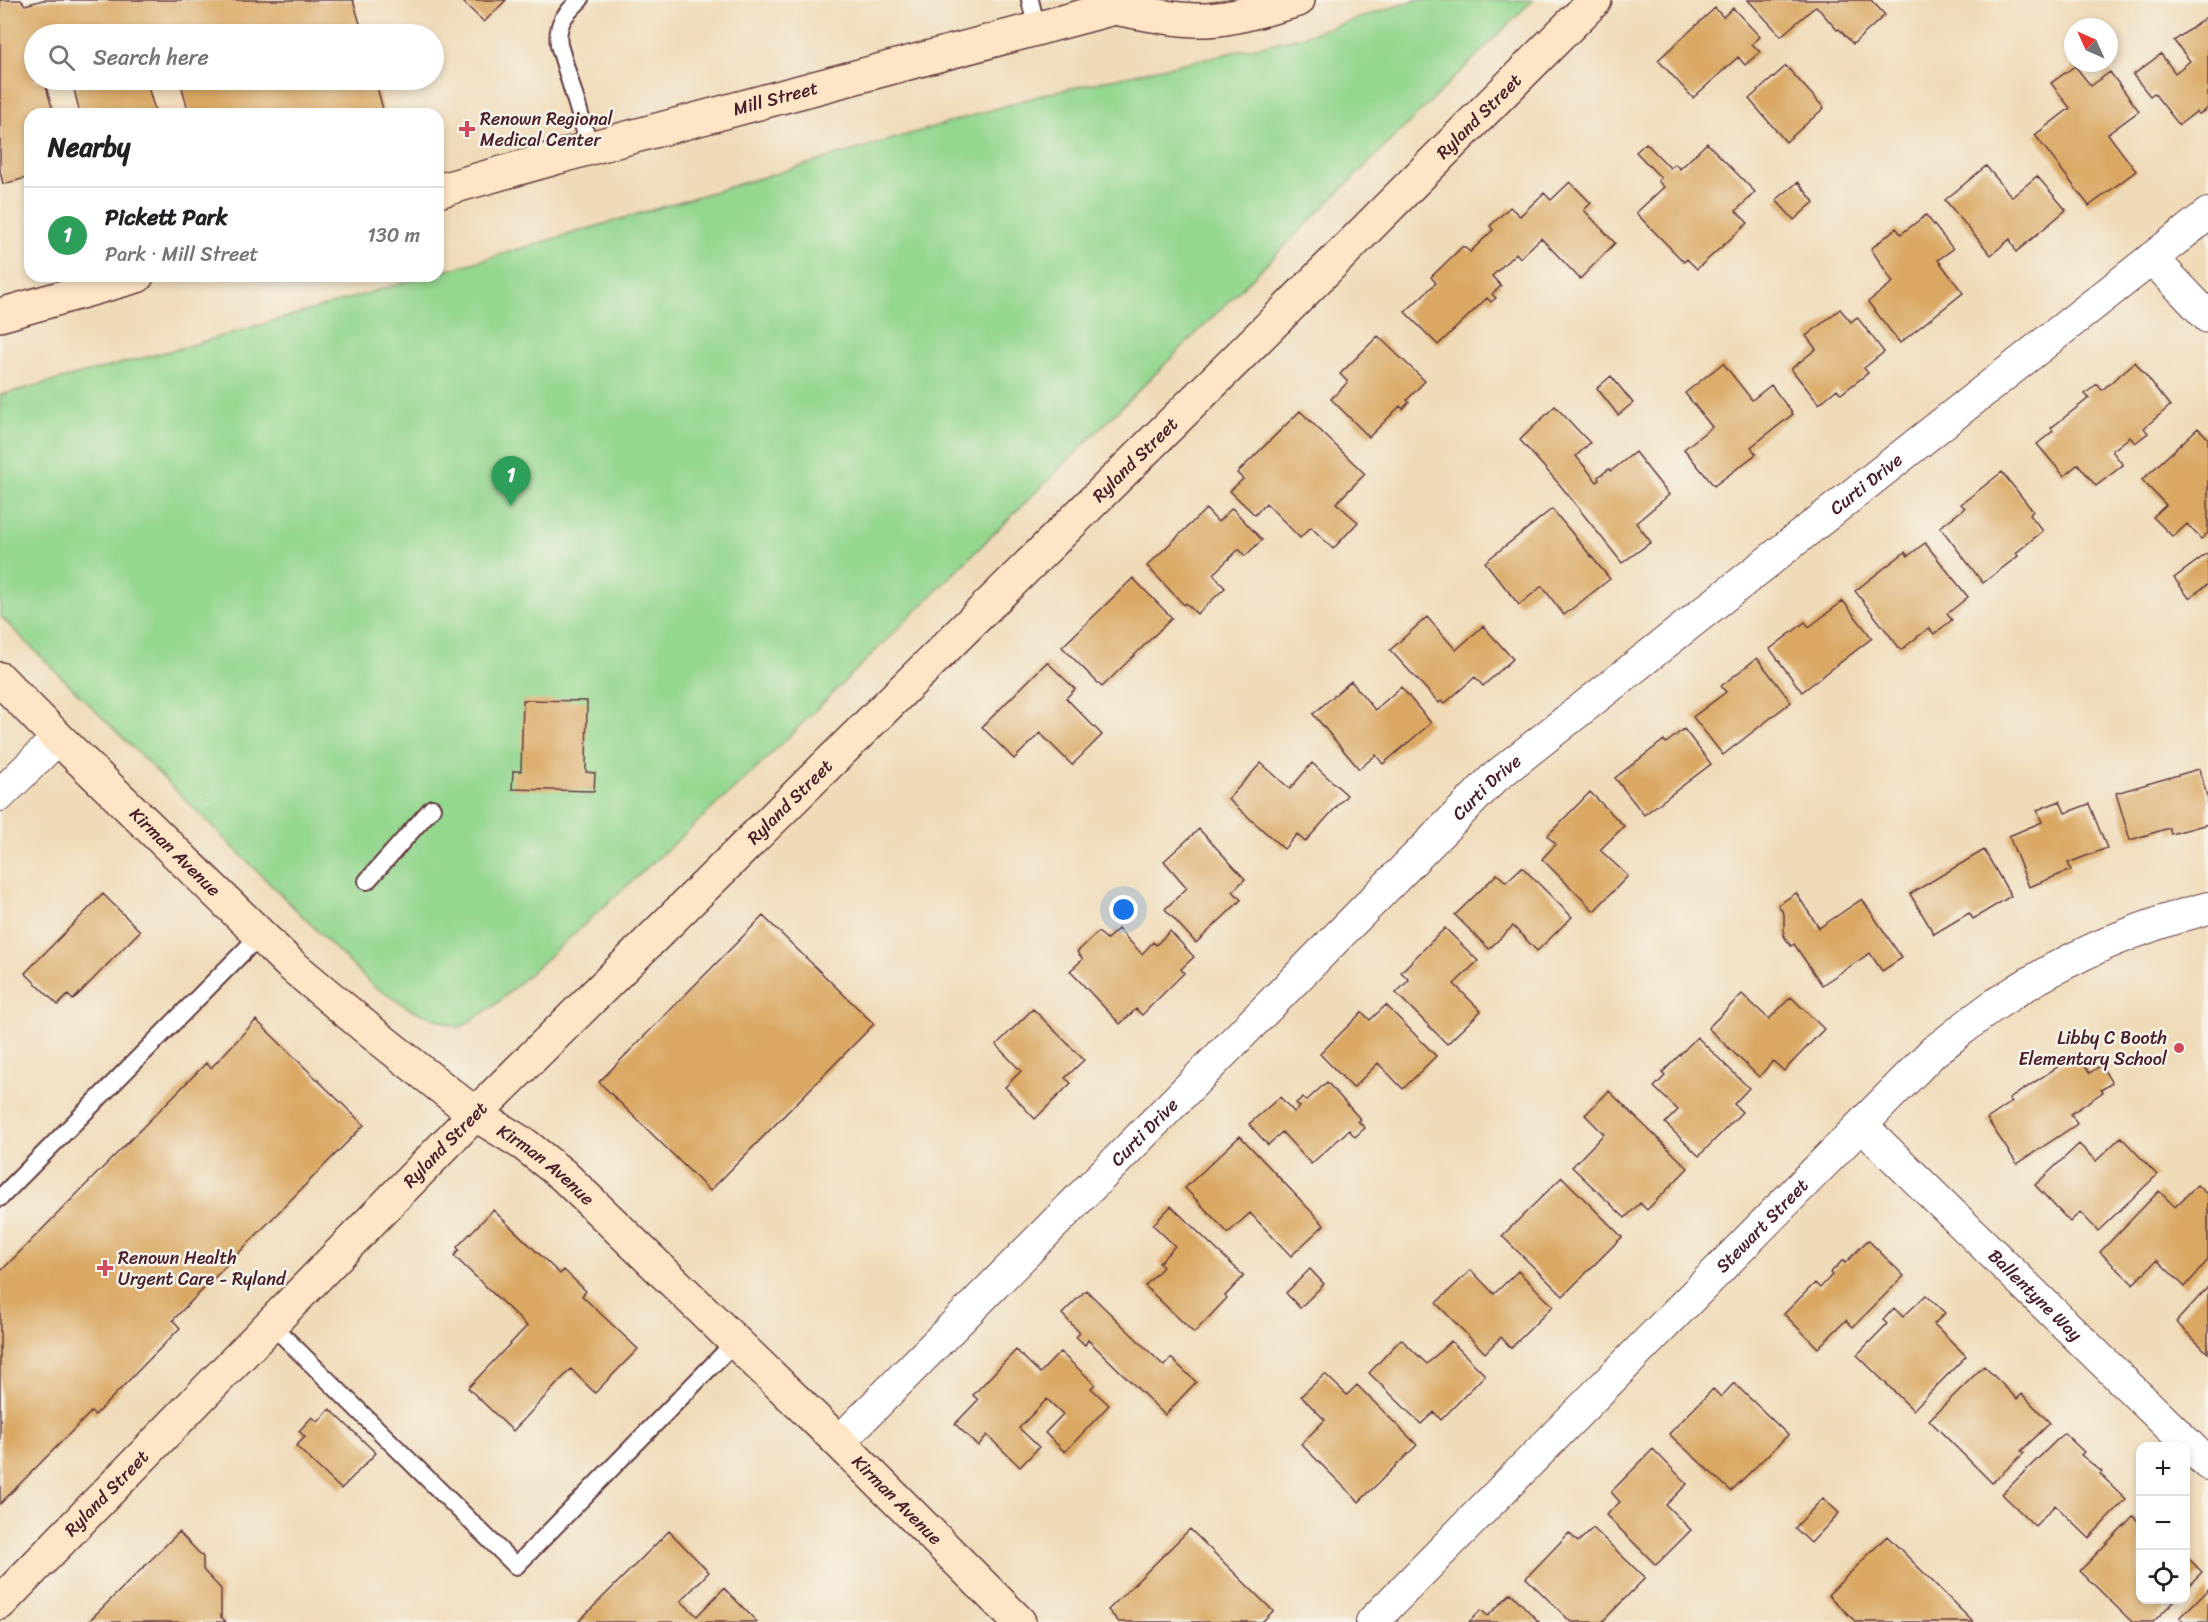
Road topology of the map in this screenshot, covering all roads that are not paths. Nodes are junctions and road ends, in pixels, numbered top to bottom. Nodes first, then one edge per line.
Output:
1 (580, 0) edge
2 (1298, 0) edge
3 (1591, 2) edge
4 (1123, 4) edge
5 (1034, 14) edge
6 (590, 148) junction
7 (444, 189) edge
8 (2208, 214) edge
9 (2152, 258) junction
10 (116, 282) edge
11 (0, 315) edge
12 (2208, 317) edge
13 (0, 679) edge
14 (58, 738) junction
15 (0, 795) edge
16 (432, 808) dead end
17 (367, 881) dead end
18 (2208, 908) edge
19 (260, 935) junction
20 (475, 1114) junction
21 (1862, 1126) junction
22 (0, 1198) edge
23 (271, 1324) junction
24 (735, 1342) junction
25 (839, 1442) junction
26 (2208, 1464) edge
27 (0, 1603) edge
28 (1019, 1622) edge
29 (1372, 1622) edge

1 - 6 lane
2 - 4 main road, Mill Street
3 - 20 main road, Ryland Street
4 - 5 main road, Mill Street
5 - 6 main road, Mill Street
6 - 7 main road, Mill Street
8 - 9 street, Curti Drive
9 - 12 street
9 - 25 street, Curti Drive
10 - 11 main road
13 - 14 main road, Kirman Avenue
14 - 15 street
14 - 19 main road, Kirman Avenue
16 - 17 lane
18 - 21 street, Stewart Street
19 - 20 main road, Kirman Avenue
19 - 22 lane
20 - 23 main road, Ryland Street
20 - 24 main road, Kirman Avenue
21 - 26 street, Ballentyne Way
21 - 29 street, Stewart Street
23 - 24 lane
23 - 27 main road, Ryland Street
24 - 25 main road, Kirman Avenue
25 - 28 main road, Kirman Avenue

